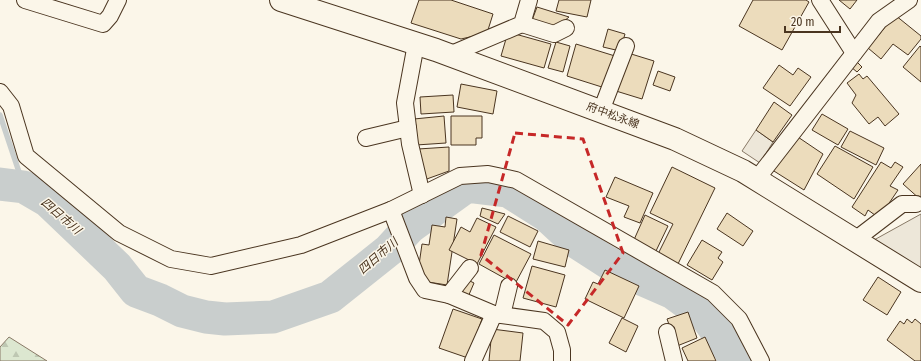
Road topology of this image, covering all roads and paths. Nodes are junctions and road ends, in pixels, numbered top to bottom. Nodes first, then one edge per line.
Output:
1 (25, 0) edge
2 (118, 0) edge
3 (282, 0) edge
4 (529, 0) edge
5 (820, 0) edge
6 (909, 0) edge
7 (522, 24) junction
8 (566, 28) dead end
9 (416, 44) junction
10 (626, 46) dead end
11 (854, 53) junction
12 (449, 55) junction
13 (0, 92) edge
14 (600, 111) junction
15 (408, 128) junction
16 (366, 138) dead end
17 (756, 180) junction
18 (422, 194) junction
19 (916, 204) dead end
20 (394, 218) junction
21 (855, 240) junction
22 (470, 268) dead end
23 (921, 281) edge
24 (509, 286) dead end
25 (449, 295) junction
26 (498, 315) junction
27 (667, 332) dead end
28 (473, 361) edge
29 (562, 361) edge
30 (674, 361) edge
31 (761, 361) edge

1 - 2 street
3 - 9 main road, 府中松永線
4 - 7 street
5 - 11 street
6 - 11 street
7 - 8 street
7 - 12 street
9 - 12 main road, 府中松永線
9 - 15 street
10 - 14 street
11 - 17 street
12 - 14 main road, 府中松永線
13 - 20 street
14 - 17 main road, 府中松永線
15 - 16 street
15 - 18 street
17 - 21 main road, 府中松永線
18 - 20 street
18 - 31 street
19 - 21 street
20 - 25 street
21 - 23 main road, 府中松永線
22 - 25 street
24 - 26 street
25 - 26 street
26 - 28 street
26 - 29 street
27 - 30 street

